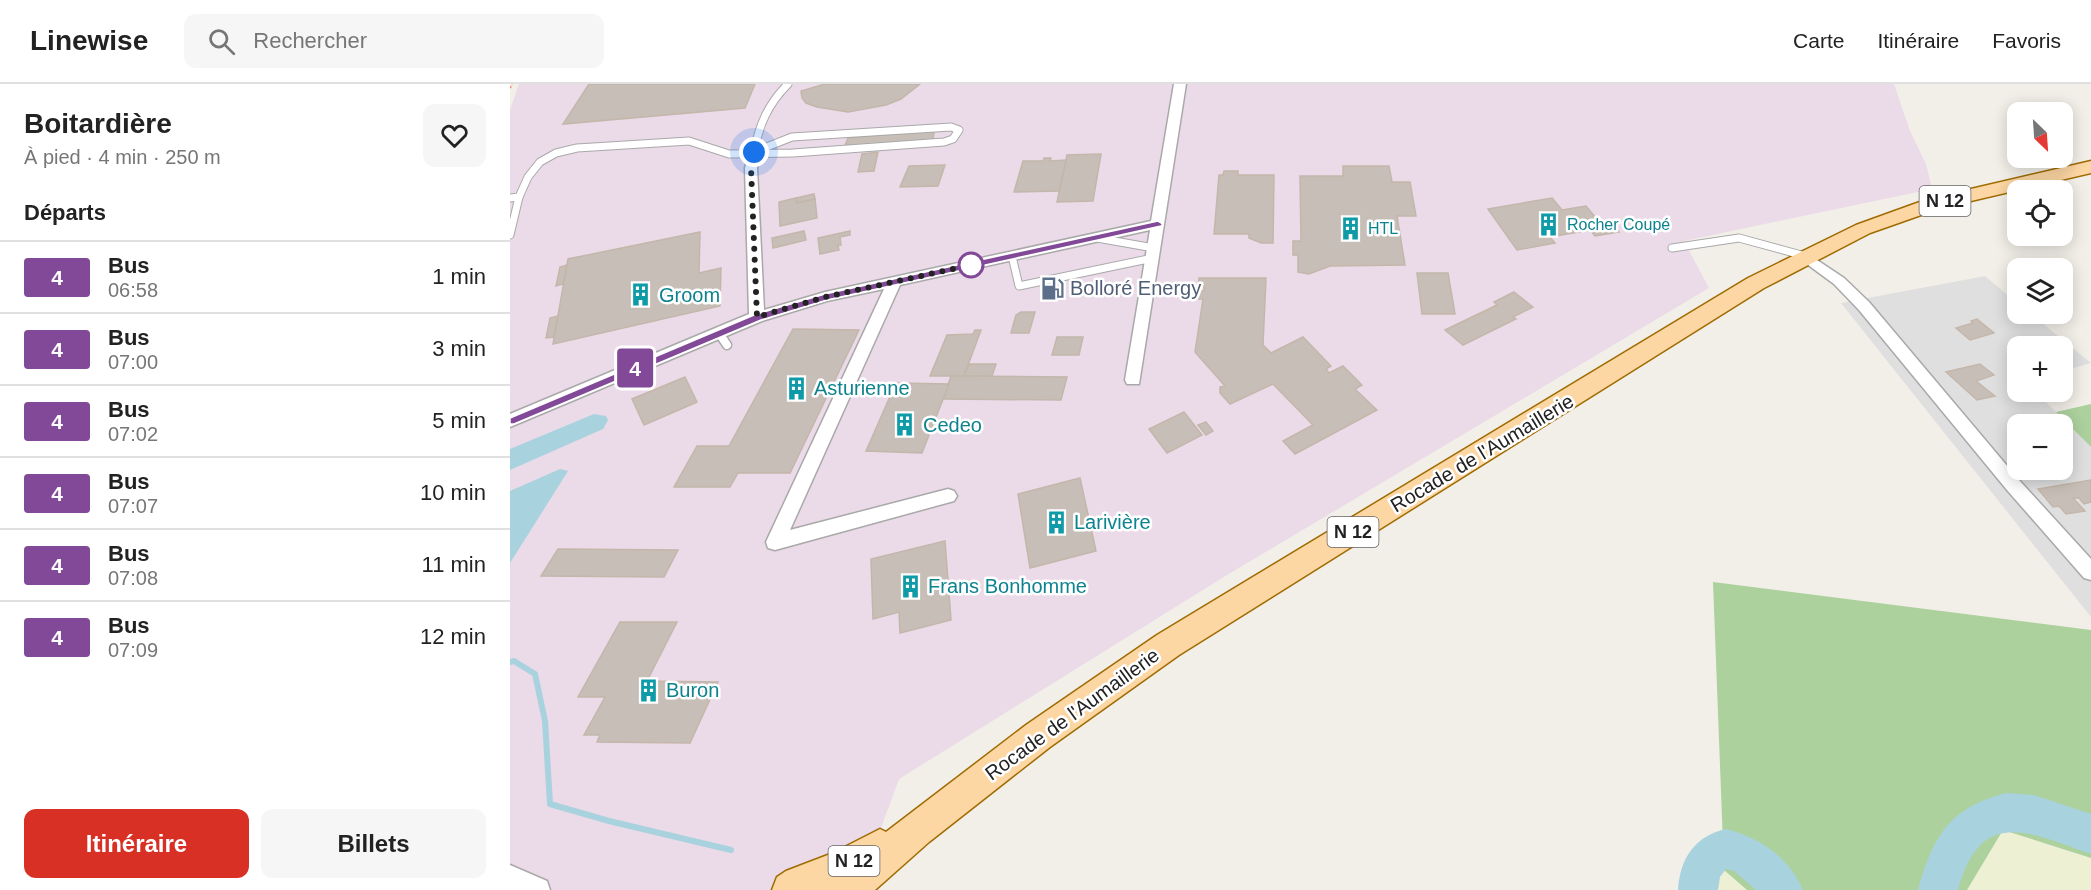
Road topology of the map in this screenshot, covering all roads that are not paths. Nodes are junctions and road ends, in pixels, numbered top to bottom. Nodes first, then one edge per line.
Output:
1 (788, 84) edge
2 (1180, 84) edge
3 (754, 152) junction
4 (2091, 167) edge
5 (519, 197) junction
6 (510, 198) edge
7 (1158, 224) junction
8 (510, 235) edge
9 (1097, 238) junction
10 (1672, 248) dead end
11 (1153, 253) junction
12 (1012, 256) junction
13 (1805, 256) junction
14 (895, 282) junction
15 (757, 317) junction
16 (1133, 380) dead end
17 (510, 421) edge
18 (948, 496) dead end
19 (2091, 572) edge
20 (916, 829) junction
21 (510, 877) edge
22 (538, 890) edge
23 (790, 890) edge
24 (848, 890) edge

1 - 3 lane
2 - 7 street
3 - 3 lane
3 - 5 lane
3 - 15 street
4 - 13 main road, Rocade de l'Aumaillerie / N 12
5 - 6 lane
5 - 8 lane
7 - 9 street
7 - 11 street
9 - 11 lane
9 - 12 street
10 - 13 lane
11 - 12 lane
11 - 16 street
12 - 14 street
13 - 19 street
13 - 20 main road, Rocade de l'Aumaillerie / N 12
14 - 15 street
14 - 18 street
15 - 17 street
20 - 23 main road, Rocade de l'Aumaillerie / N 12
20 - 24 main road, Rocade de l'Aumaillerie / N 12
21 - 22 street

